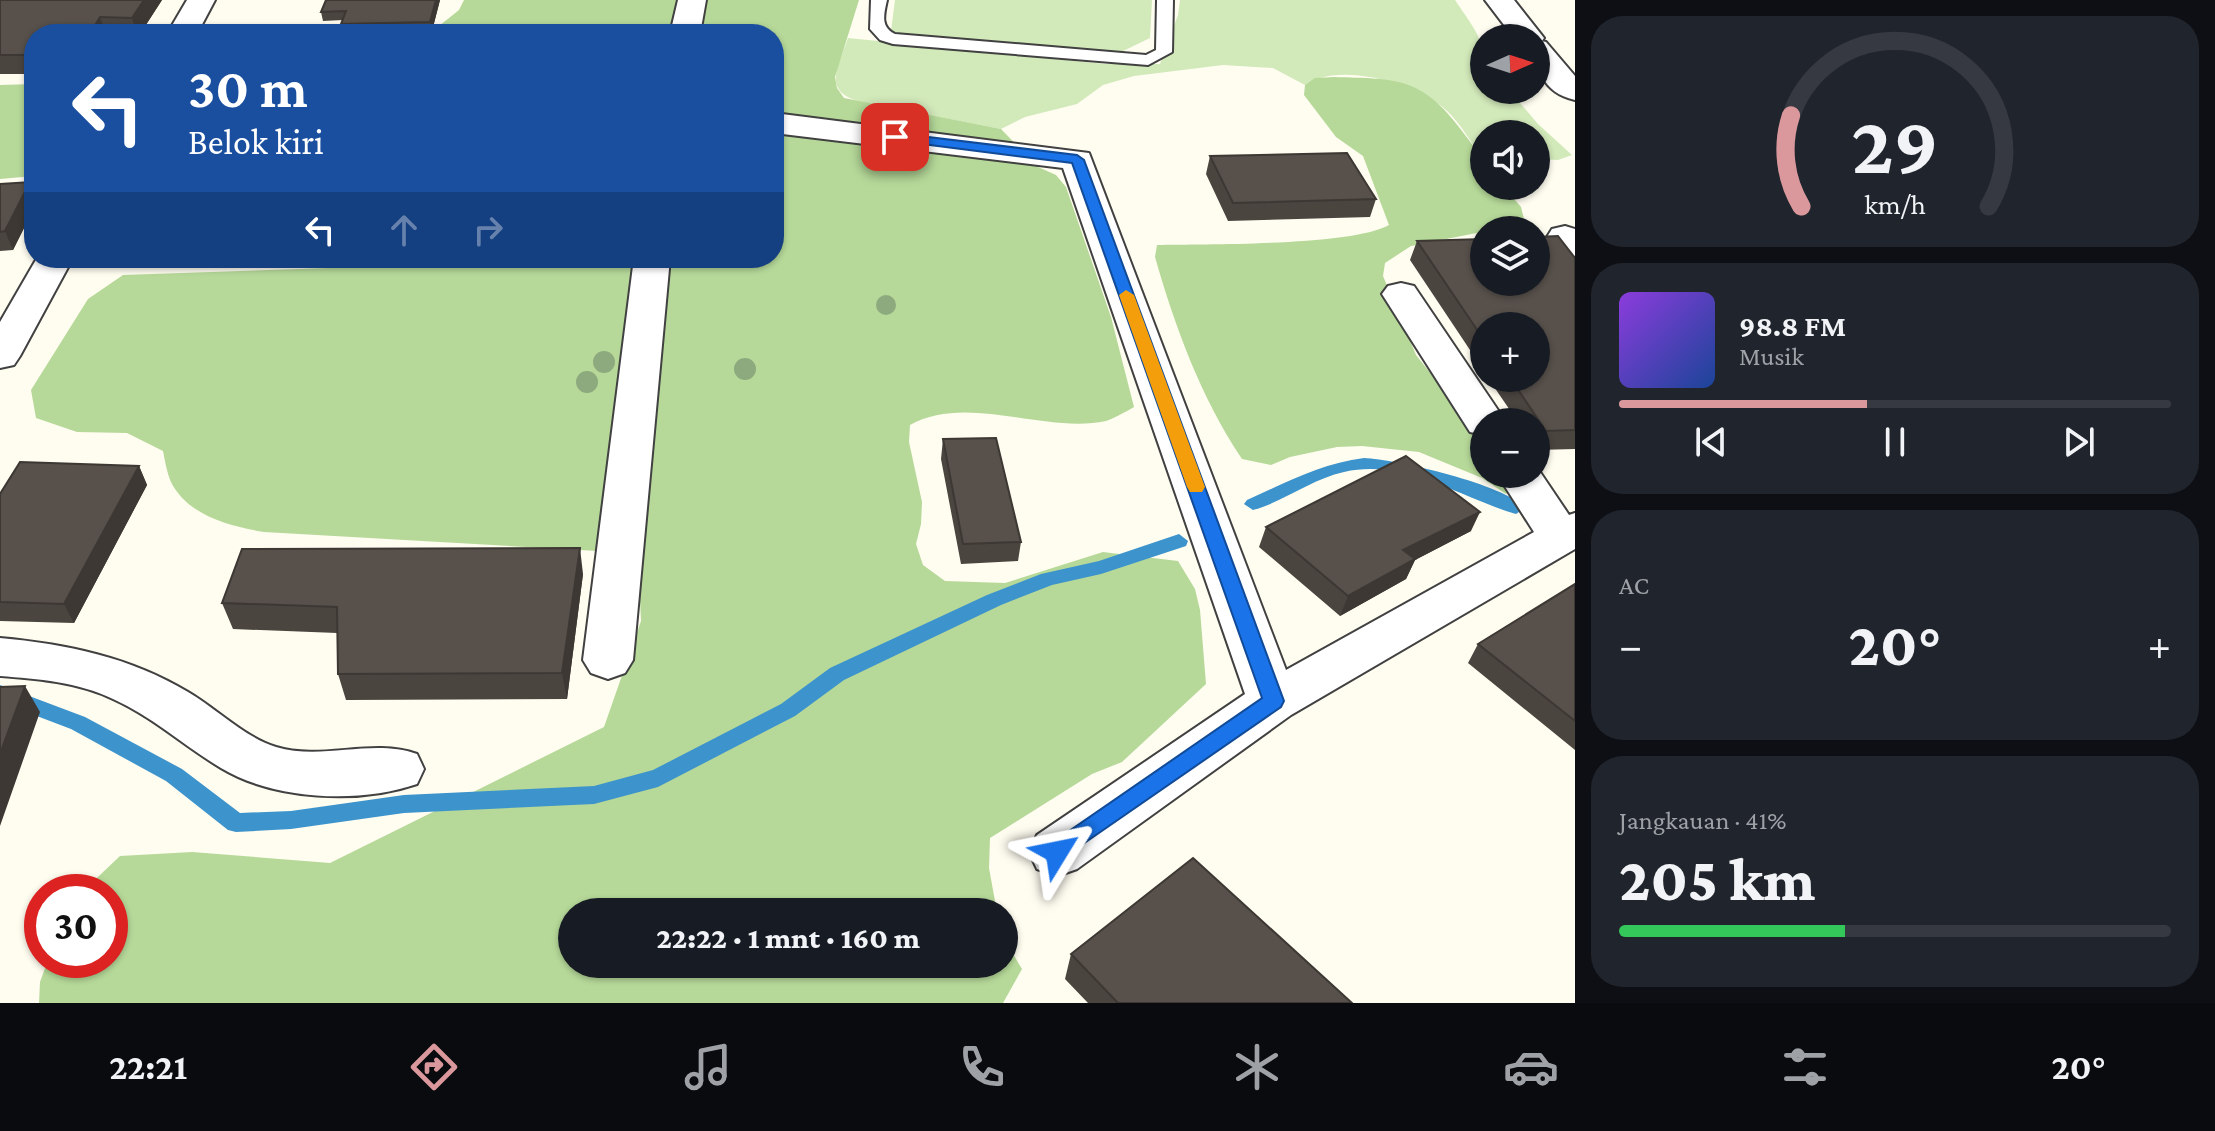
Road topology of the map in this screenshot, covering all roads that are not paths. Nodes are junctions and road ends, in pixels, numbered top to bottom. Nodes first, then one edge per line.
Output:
1 (201, 0) edge
2 (692, 0) edge
3 (879, 0) edge
4 (1165, 0) edge
5 (1499, 0) edge
6 (188, 24) edge
7 (687, 24) edge
8 (1518, 24) edge
9 (1550, 66) edge
10 (1575, 91) edge
11 (784, 124) edge
12 (49, 268) edge
13 (651, 268) edge
14 (1401, 294) dead end
15 (0, 356) edge
16 (1476, 408) edge
17 (1531, 488) edge
18 (1568, 533) edge
19 (0, 657) edge
20 (608, 660) dead end
21 (1273, 701) junction
22 (398, 769) dead end
23 (1057, 852) dead end

1 - 6 street
2 - 7 street
3 - 4 lane
5 - 8 street
9 - 10 street
11 - 21 street
12 - 15 street
13 - 20 street
14 - 16 street
17 - 18 street
18 - 21 street
19 - 22 street
21 - 23 street

